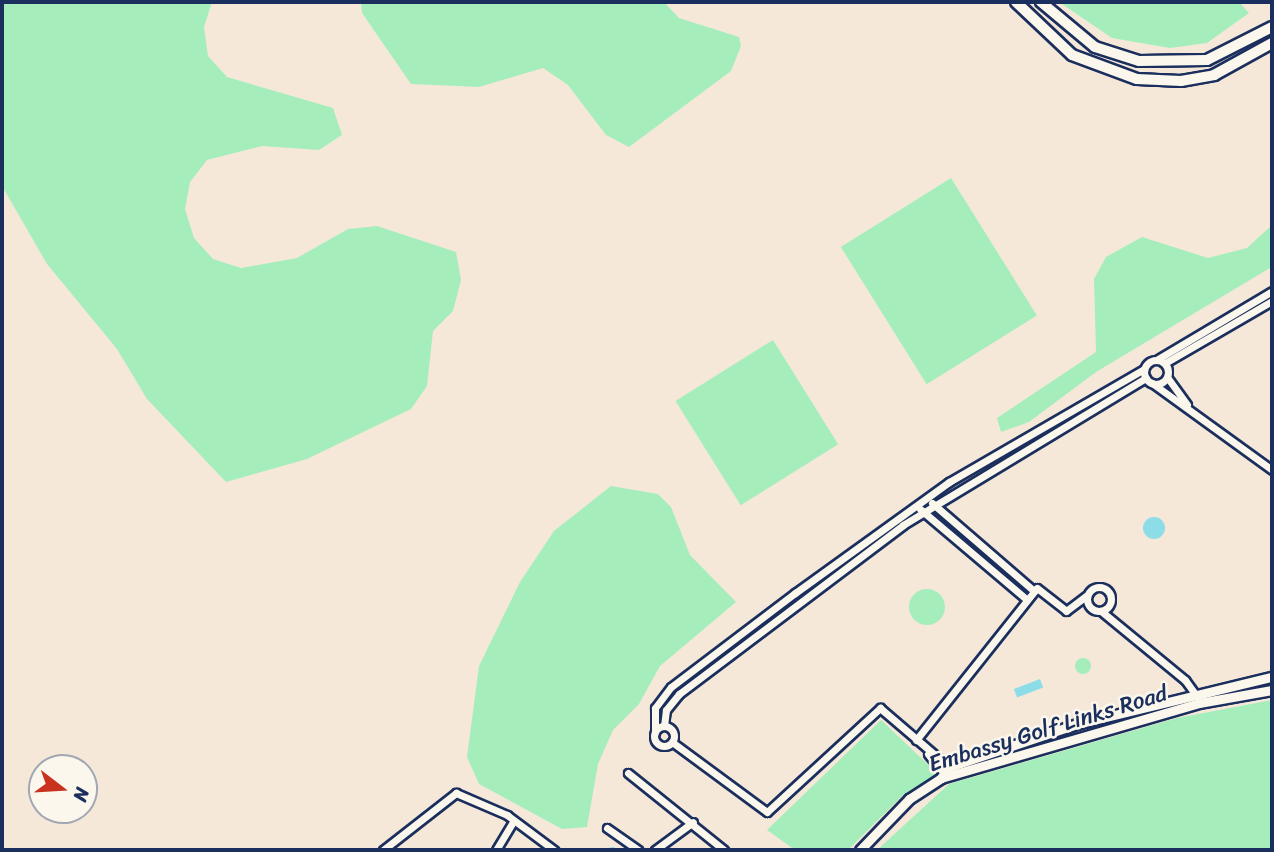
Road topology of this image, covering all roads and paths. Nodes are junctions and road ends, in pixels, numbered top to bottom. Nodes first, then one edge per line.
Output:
1 (1016, 2) edge
2 (1041, 2) edge
3 (1272, 27) edge
4 (1272, 43) edge
5 (1272, 291) edge
6 (1272, 301) edge
7 (1161, 361) junction
8 (1144, 369) junction
9 (1167, 377) junction
10 (1149, 381) junction
11 (1192, 411) junction
12 (1272, 470) edge
13 (927, 497) junction
14 (933, 504) junction
15 (920, 508) junction
16 (1034, 591) junction
17 (1087, 595) junction
18 (1026, 599) junction
19 (1101, 611) junction
20 (1272, 677) edge
21 (1272, 690) edge
22 (1196, 691) junction
23 (1199, 703) junction
24 (1087, 722) junction
25 (664, 726) junction
26 (656, 732) junction
27 (1091, 734) junction
28 (914, 737) junction
29 (672, 743) junction
30 (628, 773) dead end
31 (947, 774) junction
32 (513, 821) junction
33 (693, 822) junction
34 (607, 828) dead end
35 (383, 850) edge
36 (496, 850) edge
37 (554, 850) edge
38 (638, 850) edge
39 (655, 850) edge
40 (724, 850) edge
41 (860, 850) edge

1 - 4 main road
2 - 3 main road
5 - 7 street
6 - 7 street
7 - 8 street
7 - 9 street
8 - 10 street
8 - 13 street
9 - 10 street
9 - 11 street
10 - 11 street
10 - 14 street
11 - 12 street
13 - 14 street
13 - 15 street
14 - 15 street
14 - 16 street
15 - 18 street
15 - 25 street
15 - 26 street
16 - 17 street
16 - 18 street
17 - 19 street
17 - 19 street
18 - 28 street
19 - 22 street
20 - 22 street
21 - 23 street, Embassy Golf Links Road
22 - 23 street
22 - 24 street
23 - 27 street, Embassy Golf Links Road
24 - 27 street
24 - 31 street
25 - 26 street
25 - 29 street
26 - 29 street
27 - 31 street, Embassy Golf Links Road
28 - 29 street
28 - 31 street
30 - 33 street
31 - 41 street, Embassy Golf Links Road
32 - 35 street
32 - 36 street
32 - 37 street
33 - 39 street
33 - 40 street
34 - 38 street

